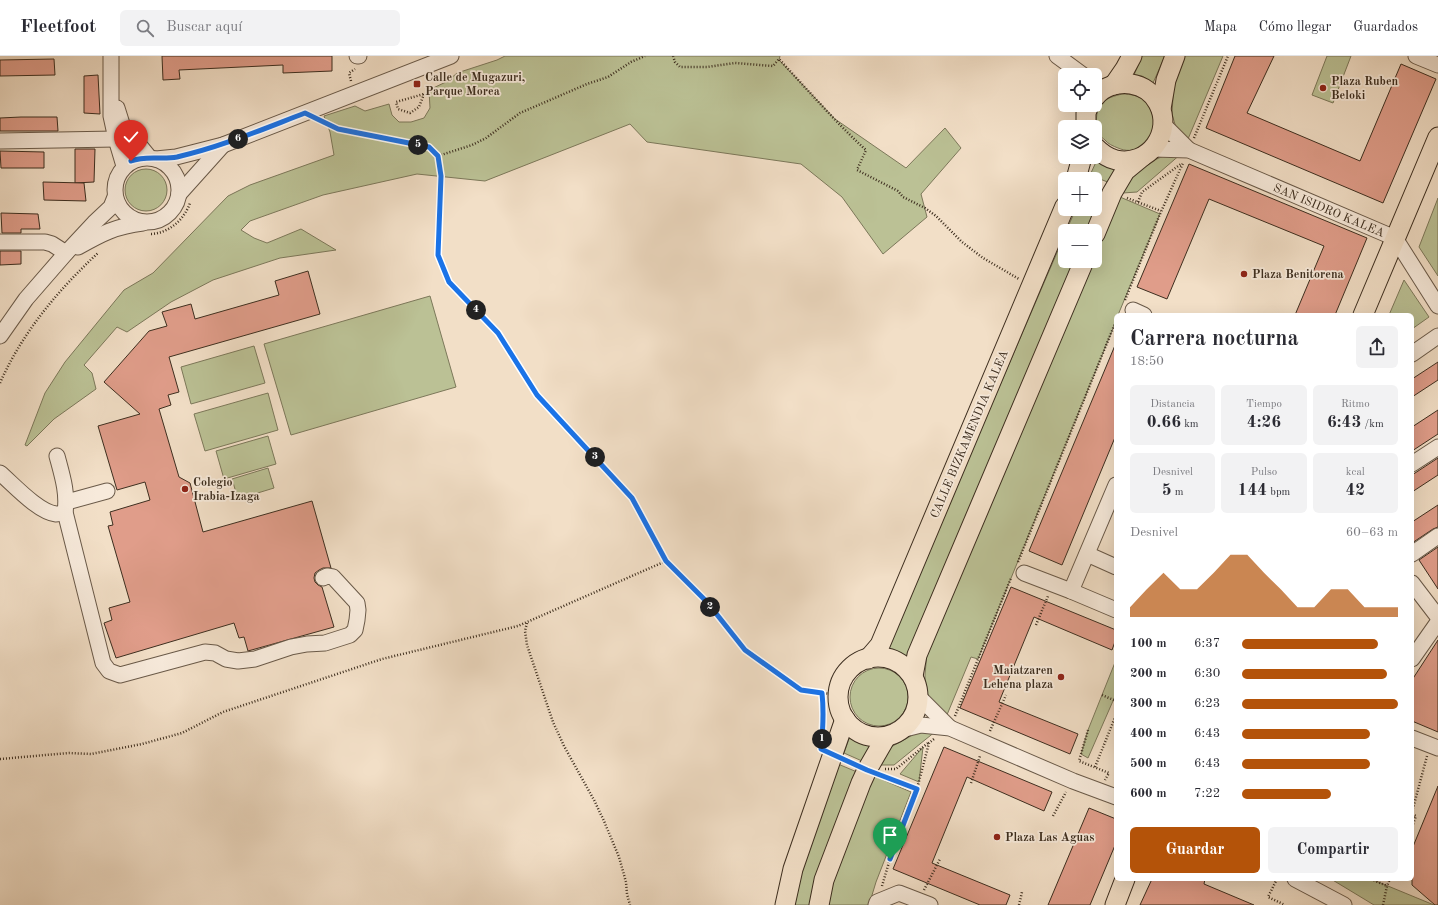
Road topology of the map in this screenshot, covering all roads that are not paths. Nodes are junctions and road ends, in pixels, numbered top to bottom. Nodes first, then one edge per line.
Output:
1 (111, 56) edge
2 (451, 56) edge
3 (1057, 56) edge
4 (1132, 56) edge
5 (1175, 56) edge
6 (1416, 56) edge
7 (1438, 65) edge
8 (1069, 68) edge
9 (1102, 88) edge
10 (112, 92) junction
11 (1162, 116) junction
12 (1438, 137) edge
13 (116, 139) junction
14 (0, 141) edge
15 (223, 145) junction
16 (1189, 150) junction
17 (1147, 153) junction
18 (1102, 154) edge
19 (152, 158) junction
20 (124, 166) junction
21 (179, 194) junction
22 (115, 197) junction
23 (1061, 216) edge
24 (153, 222) junction
25 (1099, 224) edge
26 (1395, 238) junction
27 (0, 242) edge
28 (66, 253) junction
29 (1081, 268) edge
30 (1438, 306) edge
31 (1364, 313) edge
32 (0, 336) edge
33 (1438, 336) edge
34 (1414, 353) edge
35 (1438, 447) edge
36 (57, 456) dead end
37 (1414, 463) edge
38 (0, 473) edge
39 (1114, 490) edge
40 (107, 491) dead end
41 (66, 507) junction
42 (1438, 536) edge
43 (1414, 553) edge
44 (1087, 554) junction
45 (1114, 566) edge
46 (1018, 571) road end
47 (322, 578) dead end
48 (1414, 587) edge
49 (1071, 591) junction
50 (1114, 609) edge
51 (1438, 617) edge
52 (1438, 622) edge
53 (1414, 657) edge
54 (868, 658) junction
55 (913, 676) junction
56 (919, 698) junction
57 (845, 719) junction
58 (950, 728) junction
59 (894, 733) junction
60 (1414, 739) edge
61 (1434, 747) edge
62 (1114, 796) edge
63 (1124, 881) edge
64 (1299, 881) edge
65 (924, 903) edge
66 (877, 904) edge
67 (1341, 904) edge
68 (785, 905) edge
69 (819, 905) edge
70 (1115, 905) edge

1 - 10 street
2 - 15 street
3 - 8 street
4 - 9 main road
5 - 11 main road
6 - 7 street
9 - 11 main road
10 - 13 street
10 - 19 street
11 - 16 street, SAN ISIDRO KALEA
11 - 17 main road
12 - 26 main road
13 - 14 street
13 - 20 street
15 - 19 street
15 - 21 street
16 - 17 street, SAN ISIDRO KALEA
16 - 26 street, SAN ISIDRO KALEA
17 - 18 main road
17 - 25 main road
19 - 20 street
19 - 21 street
20 - 22 street
21 - 24 street
22 - 24 street
22 - 28 street
23 - 54 main road, CALLE BIZKAMENDIA KALEA
24 - 28 street
26 - 30 street, SAN ISIDRO KALEA
26 - 31 main road
27 - 28 street
28 - 32 street
29 - 55 main road
33 - 34 street
35 - 37 street
36 - 41 street
38 - 41 street
39 - 44 street
40 - 41 street
41 - 47 street
42 - 43 street
44 - 45 street
44 - 49 street
46 - 49 street
48 - 51 street
49 - 50 street
52 - 53 street
54 - 55 main road
54 - 57 main road
55 - 56 main road
56 - 58 street
56 - 59 main road
57 - 59 main road
57 - 68 main road
58 - 59 street
58 - 62 street
59 - 69 main road
60 - 61 street
63 - 70 main road
64 - 67 street
65 - 66 street

